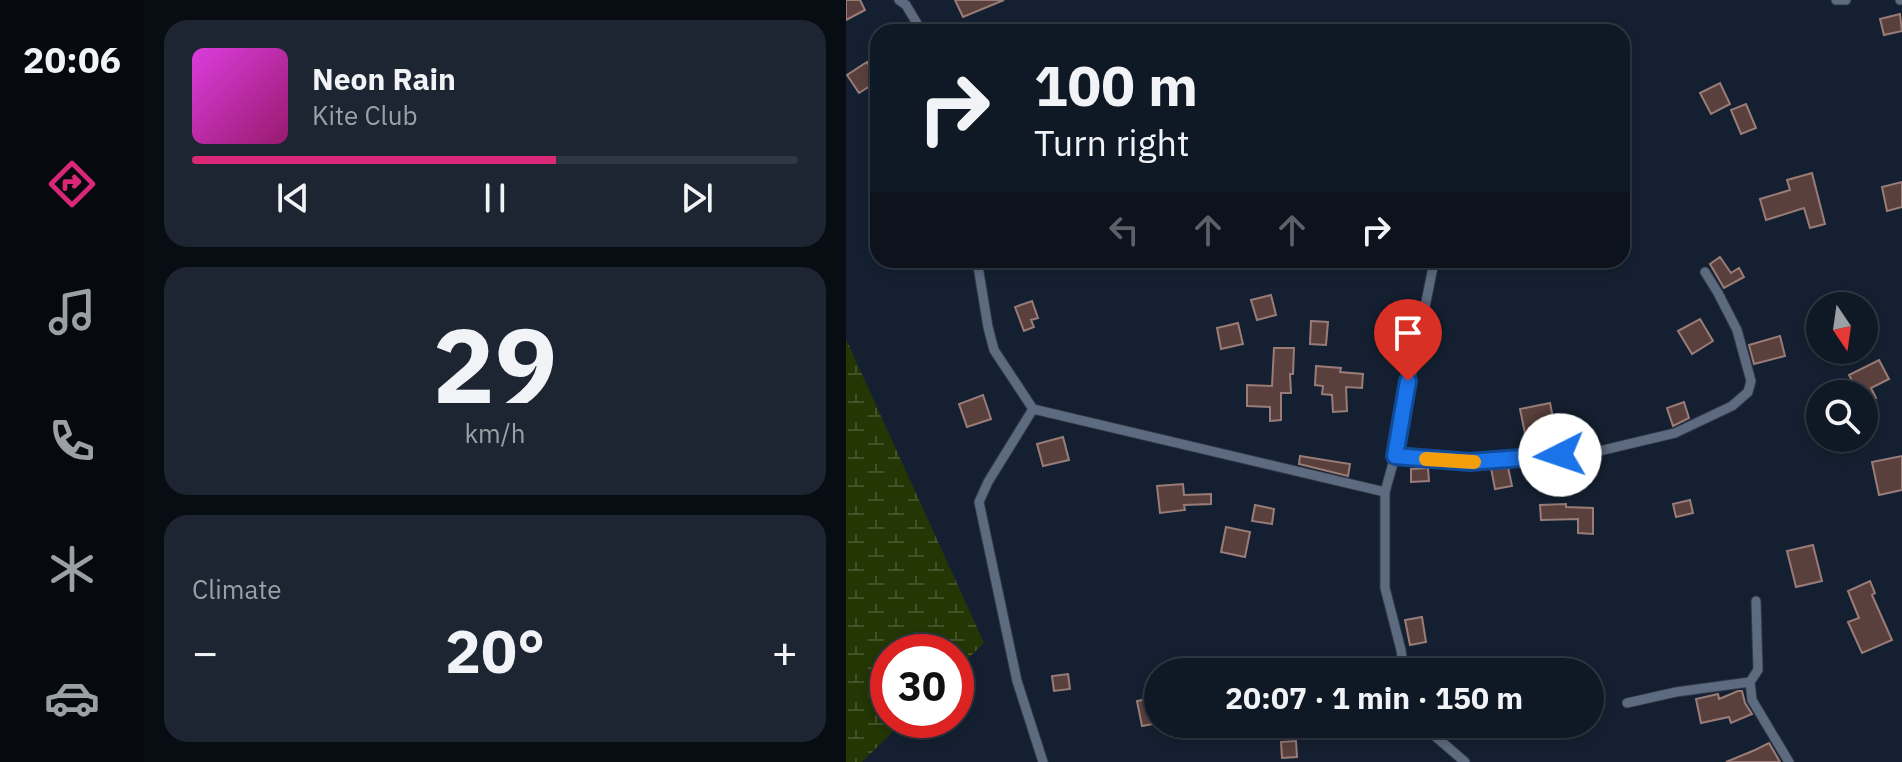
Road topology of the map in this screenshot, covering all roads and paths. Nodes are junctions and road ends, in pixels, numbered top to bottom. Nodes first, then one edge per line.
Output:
1 (899, 0) edge
2 (1836, 0) edge
3 (1846, 0) edge
4 (917, 24) edge
5 (978, 268) edge
6 (1433, 268) edge
7 (1705, 272) dead end
8 (1033, 409) junction
9 (1395, 456) junction
10 (1385, 492) junction
11 (1756, 601) dead end
12 (1402, 658) edge
13 (1750, 682) junction
14 (1627, 703) dead end
15 (1437, 738) edge
16 (1043, 762) edge
17 (1465, 762) edge
18 (1789, 762) edge

1 - 4 street
2 - 3 street
5 - 8 street
6 - 9 street
7 - 9 street
8 - 10 street
8 - 16 street
9 - 10 street
10 - 12 street
11 - 13 street
13 - 14 street
13 - 18 street
15 - 17 street

